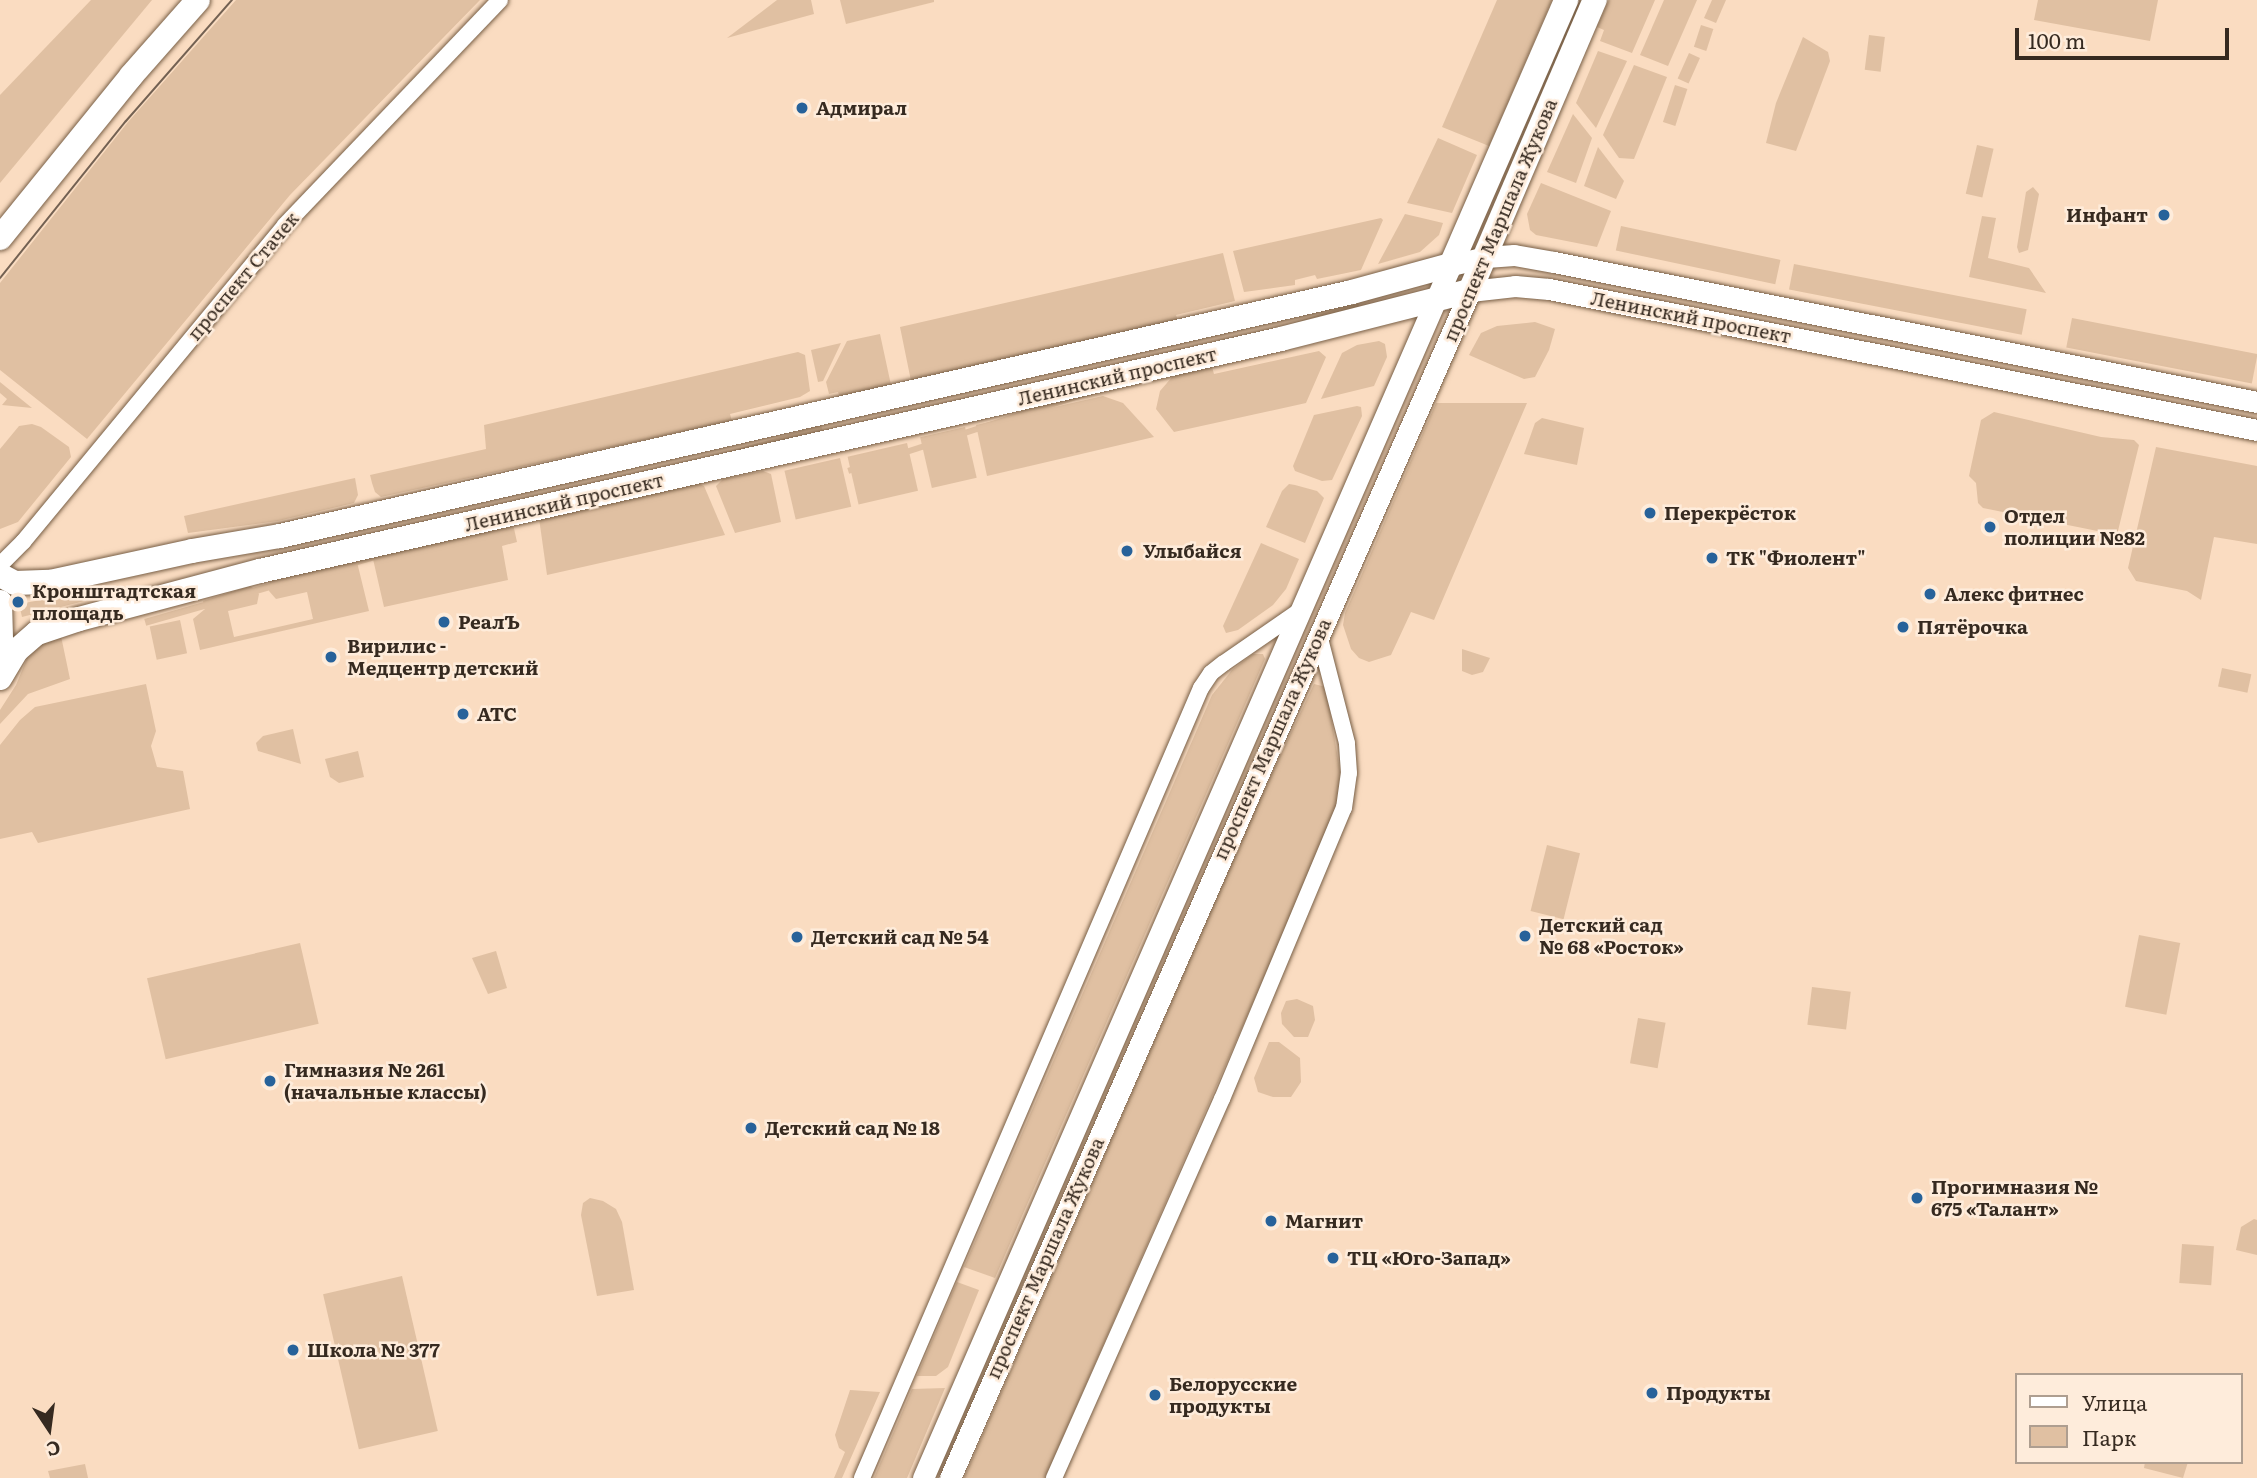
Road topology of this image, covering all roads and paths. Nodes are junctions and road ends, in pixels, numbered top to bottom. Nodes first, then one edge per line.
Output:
1 (177, 0) edge
2 (198, 0) edge
3 (500, 0) edge
4 (1566, 0) edge
5 (1595, 0) edge
6 (0, 212) edge
7 (0, 238) edge
8 (1486, 257) junction
9 (1451, 265) junction
10 (1470, 291) junction
11 (1436, 301) junction
12 (2257, 402) edge
13 (2257, 430) edge
14 (0, 565) edge
15 (0, 575) edge
16 (0, 602) edge
17 (1298, 612) junction
18 (1318, 634) junction
19 (1, 676) edge
20 (862, 1478) edge
21 (923, 1478) edge
22 (950, 1478) edge
23 (1054, 1478) edge

1 - 6 main road
2 - 7 main road
3 - 14 street, проспект Стачек
4 - 9 main road, проспект Маршала Жукова
5 - 8 main road, проспект Маршала Жукова
8 - 9 main road, Ленинский проспект
8 - 10 main road, проспект Маршала Жукова
8 - 12 main road, Ленинский проспект
9 - 11 main road, проспект Маршала Жукова
9 - 15 main road, Ленинский проспект
10 - 11 main road, Ленинский проспект
10 - 13 main road, Ленинский проспект
10 - 18 main road, проспект Маршала Жукова
11 - 17 main road, проспект Маршала Жукова
11 - 19 main road, Ленинский проспект
16 - 19 main road
17 - 20 street
17 - 21 main road, проспект Маршала Жукова
18 - 22 main road, проспект Маршала Жукова
18 - 23 street

